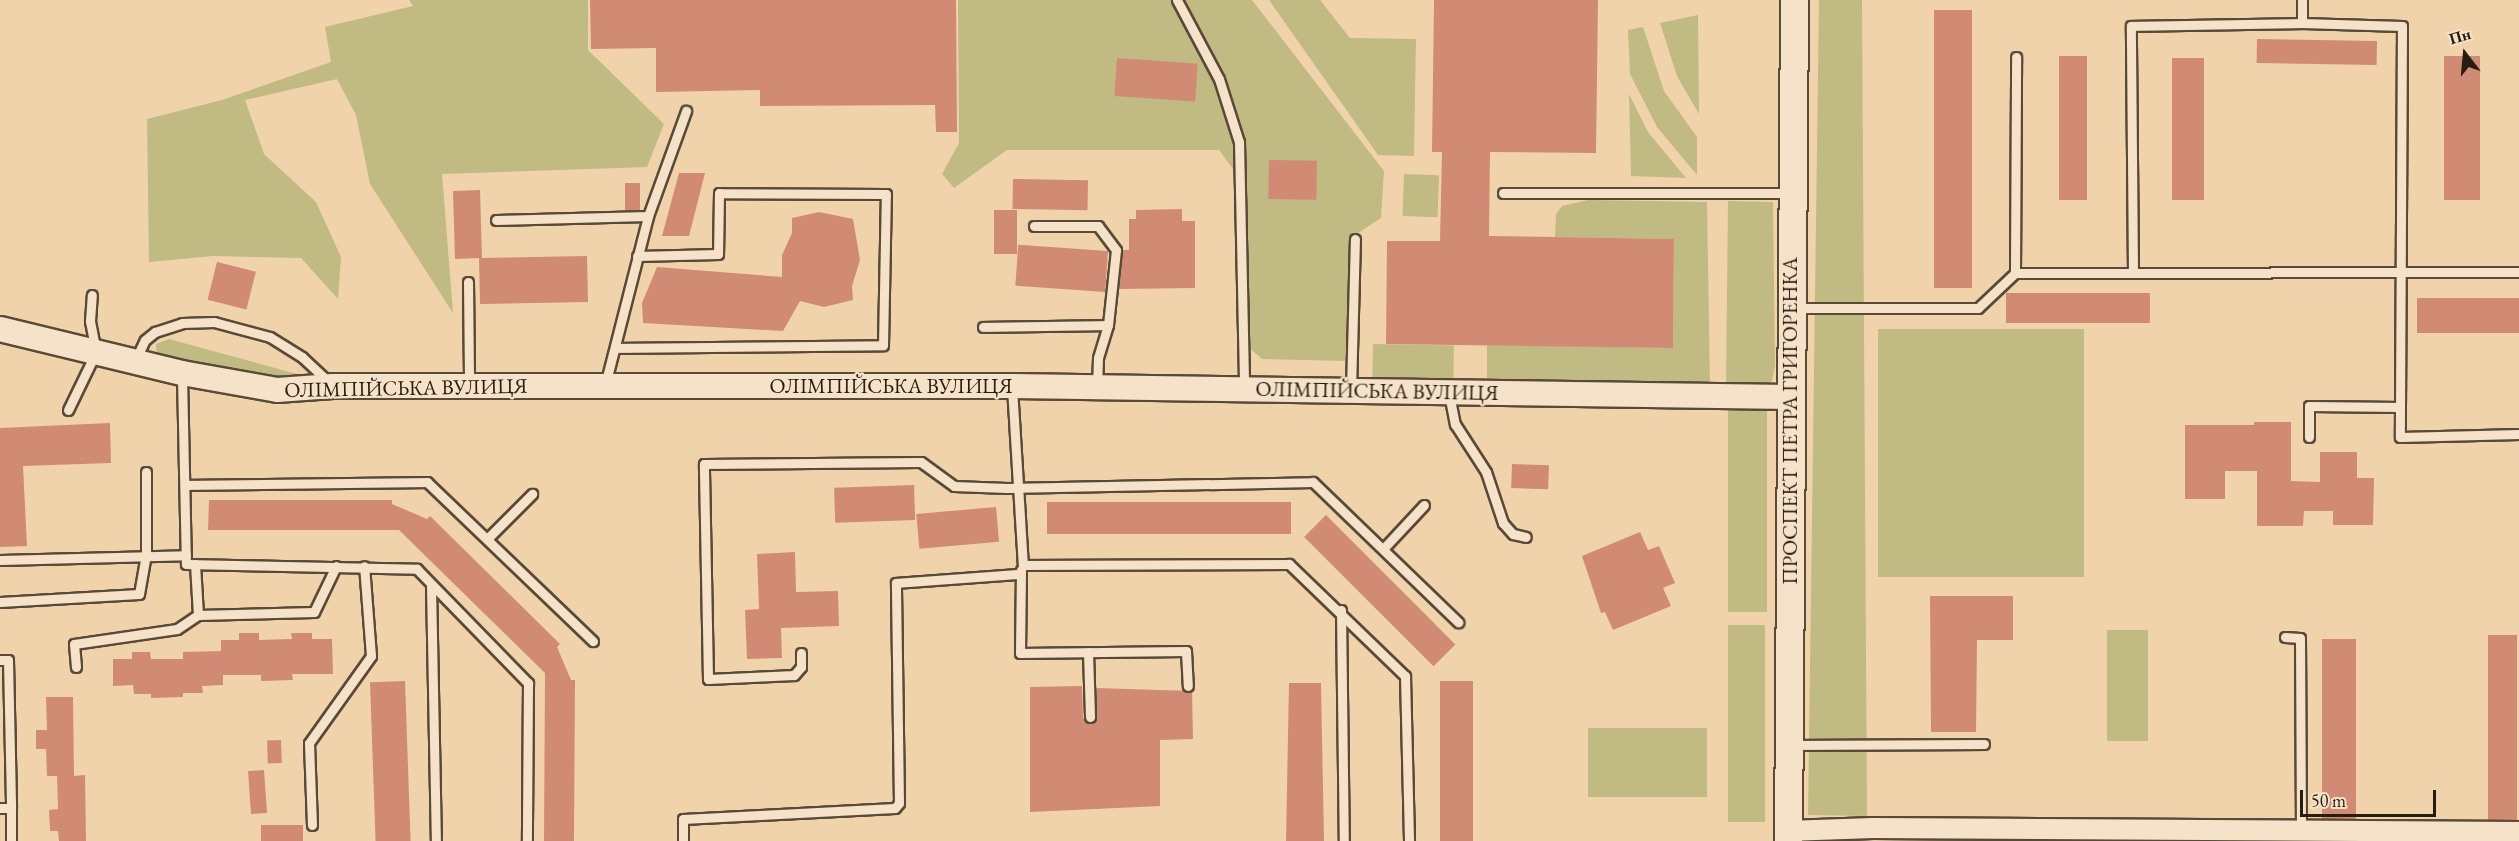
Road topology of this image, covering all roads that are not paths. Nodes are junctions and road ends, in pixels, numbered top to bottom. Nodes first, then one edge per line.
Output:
1 (1177, 0) edge
2 (1794, 0) edge
3 (2302, 0) edge
4 (2302, 23) junction
5 (2016, 57) dead end
6 (686, 111) dead end
7 (1503, 193) dead end
8 (1792, 193) junction
9 (648, 216) junction
10 (496, 220) dead end
11 (1034, 226) dead end
12 (1355, 240) dead end
13 (637, 256) junction
14 (2401, 272) junction
15 (2519, 272) edge
16 (2015, 273) junction
17 (2133, 273) junction
18 (468, 282) dead end
19 (92, 295) dead end
20 (1791, 308) junction
21 (1108, 325) junction
22 (983, 327) dead end
23 (0, 329) edge
24 (615, 348) junction
25 (96, 352) junction
26 (135, 361) junction
27 (182, 373) junction
28 (333, 386) junction
29 (469, 386) junction
30 (1012, 386) junction
31 (604, 387) junction
32 (1097, 387) junction
33 (1244, 389) junction
34 (1351, 390) junction
35 (1448, 392) junction
36 (1790, 397) junction
37 (2400, 407) junction
38 (68, 410) dead end
39 (2519, 434) edge
40 (2309, 437) dead end
41 (146, 472) dead end
42 (185, 485) junction
43 (1018, 488) junction
44 (532, 494) dead end
45 (1424, 505) dead end
46 (1526, 537) dead end
47 (487, 539) junction
48 (1383, 549) junction
49 (186, 555) junction
50 (146, 556) junction
51 (0, 560) edge
52 (195, 564) junction
53 (336, 566) junction
54 (364, 566) junction
55 (1022, 570) junction
56 (431, 585) junction
57 (0, 602) edge
58 (1341, 610) junction
59 (198, 615) junction
60 (1458, 622) dead end
61 (2285, 637) dead end
62 (593, 641) dead end
63 (1088, 652) junction
64 (801, 653) dead end
65 (0, 660) edge
66 (76, 667) dead end
67 (1188, 686) dead end
68 (1090, 717) dead end
69 (1984, 744) dead end
70 (1789, 745) junction
71 (0, 808) edge
72 (11, 808) junction
73 (312, 825) dead end
74 (2301, 830) junction
75 (2519, 832) edge
76 (2090, 835) edge
77 (1787, 836) edge
78 (2435, 836) edge
79 (11, 841) edge
80 (436, 841) edge
81 (527, 841) edge
82 (683, 841) edge
83 (1344, 841) edge
84 (1409, 841) edge

1 - 33 lane
2 - 8 main road, ПРОСПЕКТ ПЕТРА ГРИГОРЕНКА
3 - 4 lane
4 - 14 lane
4 - 17 lane
5 - 16 lane
6 - 9 lane
7 - 8 lane
8 - 20 main road, ПРОСПЕКТ ПЕТРА ГРИГОРЕНКА
9 - 10 lane
9 - 13 lane
11 - 21 lane
12 - 34 lane
13 - 24 lane
13 - 24 lane
14 - 15 lane
14 - 17 lane
14 - 37 lane
16 - 17 lane
16 - 20 lane
18 - 29 lane
19 - 25 lane
20 - 36 main road, ПРОСПЕКТ ПЕТРА ГРИГОРЕНКА
21 - 22 lane
21 - 32 lane
23 - 25 street, ОЛІМПІЙСЬКА ВУЛИЦЯ
24 - 31 lane
25 - 26 street, ОЛІМПІЙСЬКА ВУЛИЦЯ
25 - 38 lane
26 - 27 street, ОЛІМПІЙСЬКА ВУЛИЦЯ
26 - 28 lane
27 - 28 street, ОЛІМПІЙСЬКА ВУЛИЦЯ
27 - 42 lane
28 - 29 street, ОЛІМПІЙСЬКА ВУЛИЦЯ
29 - 31 street, ОЛІМПІЙСЬКА ВУЛИЦЯ
30 - 31 street, ОЛІМПІЙСЬКА ВУЛИЦЯ
30 - 32 street, ОЛІМПІЙСЬКА ВУЛИЦЯ
30 - 43 lane
32 - 33 street, ОЛІМПІЙСЬКА ВУЛИЦЯ
33 - 34 street, ОЛІМПІЙСЬКА ВУЛИЦЯ
34 - 35 street, ОЛІМПІЙСЬКА ВУЛИЦЯ
35 - 36 street, ОЛІМПІЙСЬКА ВУЛИЦЯ
35 - 46 lane
36 - 70 main road, ПРОСПЕКТ ПЕТРА ГРИГОРЕНКА
37 - 39 lane
37 - 40 lane
41 - 50 lane
42 - 47 lane
42 - 49 lane
43 - 48 lane
43 - 55 lane
43 - 64 lane
44 - 47 lane
45 - 48 lane
47 - 62 lane
48 - 60 lane
49 - 50 lane
49 - 52 lane
50 - 51 lane
50 - 57 lane
52 - 53 lane
52 - 59 lane
53 - 54 lane
53 - 59 lane
54 - 56 lane
54 - 73 lane
55 - 58 lane
55 - 63 lane
55 - 82 lane
56 - 80 lane
56 - 81 lane
58 - 83 lane
58 - 84 lane
59 - 66 lane
61 - 74 lane
63 - 67 lane
63 - 68 lane
65 - 72 lane
69 - 70 lane
70 - 77 main road, ПРОСПЕКТ ПЕТРА ГРИГОРЕНКА
71 - 72 lane
72 - 79 lane
74 - 76 street
74 - 78 street
75 - 78 street
76 - 77 street

